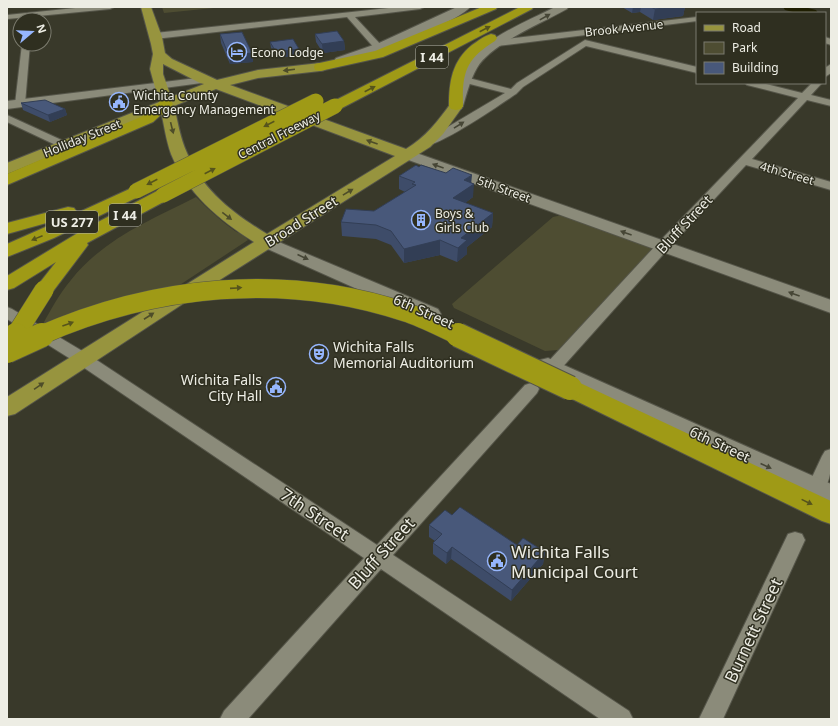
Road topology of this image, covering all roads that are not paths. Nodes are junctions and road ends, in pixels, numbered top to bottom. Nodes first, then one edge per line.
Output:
1 (110, 7) edge
2 (146, 7) edge
3 (420, 7) edge
4 (465, 7) edge
5 (492, 7) edge
6 (503, 7) edge
7 (529, 7) edge
8 (563, 7) edge
9 (52, 15) edge
10 (349, 15) junction
11 (696, 19) edge
12 (526, 27) junction
13 (580, 33) junction
14 (155, 36) junction
15 (550, 36) junction
16 (497, 43) junction
17 (585, 43) junction
18 (379, 48) junction
19 (25, 52) edge
20 (164, 58) junction
21 (399, 59) dead end
22 (320, 67) junction
23 (696, 70) edge
24 (465, 80) junction
25 (211, 82) junction
26 (754, 84) edge
27 (815, 84) edge
28 (160, 85) junction
29 (513, 92) junction
30 (804, 96) junction
31 (332, 100) junction
32 (831, 103) edge
33 (20, 104) junction
34 (166, 104) junction
35 (7, 105) edge
36 (456, 106) junction
37 (7, 118) edge
38 (425, 144) junction
39 (64, 145) junction
40 (408, 155) junction
41 (743, 160) junction
42 (7, 169) edge
43 (7, 180) edge
44 (831, 186) edge
45 (136, 191) junction
46 (7, 229) edge
47 (87, 235) junction
48 (267, 242) junction
49 (663, 246) junction
50 (7, 250) edge
51 (7, 284) edge
52 (831, 307) edge
53 (7, 312) edge
54 (7, 350) edge
55 (82, 359) junction
56 (553, 367) junction
57 (531, 389) dead end
58 (7, 408) edge
59 (831, 456) edge
60 (823, 492) edge
61 (831, 513) edge
62 (795, 540) dead end
63 (378, 556) junction
64 (232, 719) edge
65 (621, 719) edge
66 (711, 719) edge

1 - 9 street
2 - 14 main road
3 - 10 street
4 - 18 main road
5 - 22 highway
6 - 21 highway, I 44
31 -> 7 highway, Central Freeway / I 44
7 - 36 highway
12 -> 8 main road
10 - 14 street
10 - 18 street
11 - 13 street, Brook Avenue
12 - 15 street, Brook Avenue
12 - 16 main road
13 - 15 street, Brook Avenue
13 - 17 street
14 - 20 main road
15 - 16 street, Brook Avenue
16 - 24 main road
17 - 23 street
17 - 29 street, Broad Street
18 - 22 main road
19 - 33 street
20 - 25 main road, 5th Street
20 - 28 main road
22 -> 25 main road, Holliday Street
24 - 29 street
24 - 36 main road
25 - 28 street
25 - 34 main road, Holliday Street
40 -> 25 main road, 5th Street
26 - 30 street
27 - 30 street, Bluff Street
28 - 33 street
28 - 34 main road, 6th Street
38 -> 29 street, Broad Street
30 - 32 street
30 - 41 street, Bluff Street
31 -> 45 highway, Central Freeway / I 44, bridge
47 -> 31 highway, Central Freeway / I 44, bridge
33 - 35 street
34 - 39 main road, Holliday Street
34 - 43 highway
34 -> 48 main road, 6th Street
36 - 38 main road
37 - 39 street
38 - 40 main road, Broad Street
39 - 42 main road, Holliday Street
48 -> 40 main road, Broad Street
49 -> 40 main road, 5th Street
41 - 44 street, 4th Street
41 - 49 street, Bluff Street
45 - 46 highway
45 -> 50 highway, Central Freeway / US 277
47 - 51 highway, Central Freeway / US 277
47 - 54 highway, bridge
55 -> 48 main road, Broad Street
48 -> 56 main road, 6th Street
52 -> 49 main road, 5th Street
49 - 56 street, Bluff Street
53 - 55 street, 7th Street
54 -> 61 highway, bridge
58 -> 55 main road, Broad Street
55 - 63 street, 7th Street
56 -> 60 main road, 6th Street
57 - 63 street, Bluff Street
59 - 60 street
62 - 66 street, Burnett Street
63 - 64 street, Bluff Street
63 - 65 street, 7th Street

